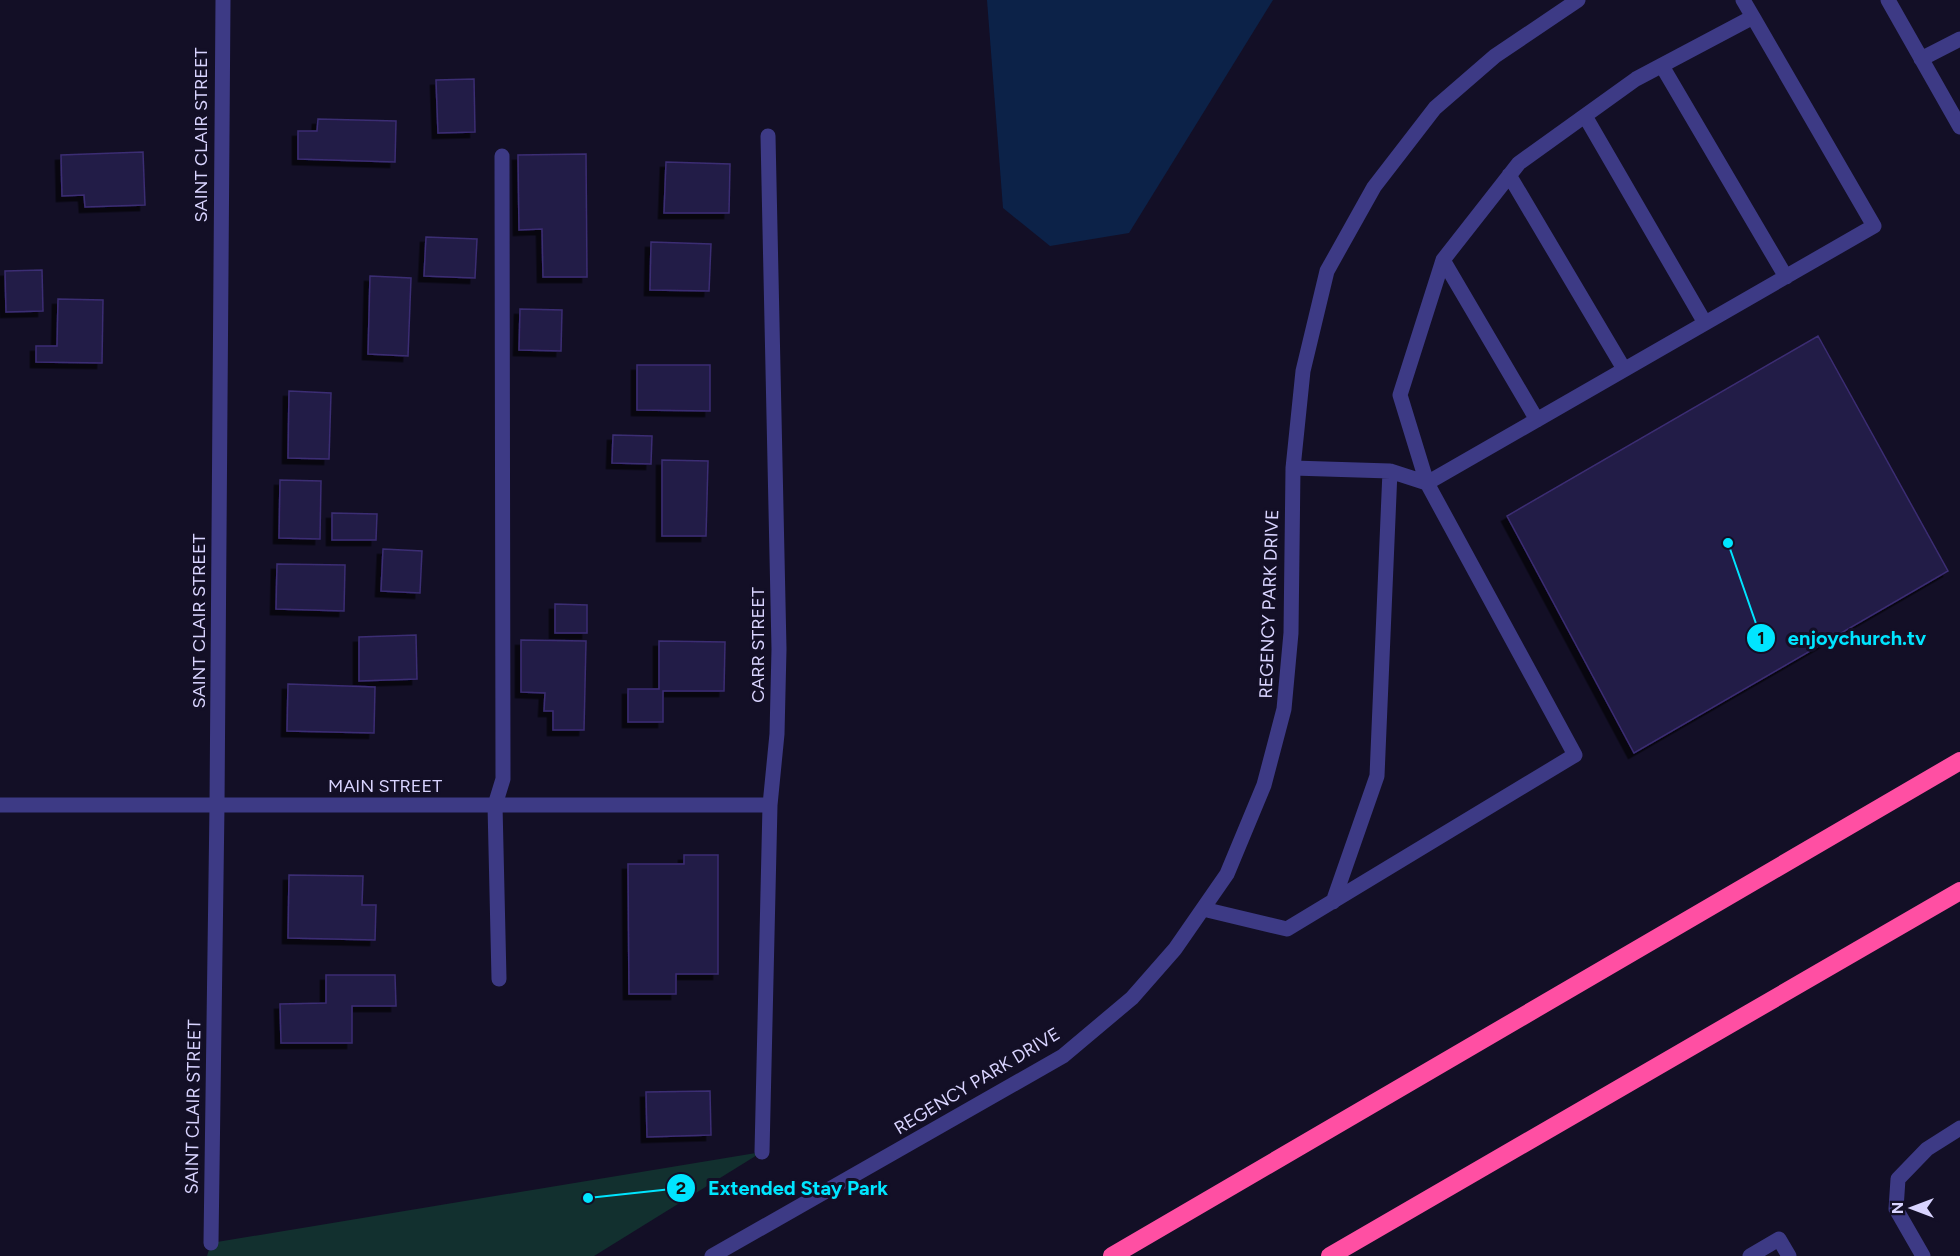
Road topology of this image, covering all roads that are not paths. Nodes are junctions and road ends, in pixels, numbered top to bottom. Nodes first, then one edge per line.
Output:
1 (223, 0) edge
2 (1578, 0) edge
3 (1743, 0) edge
4 (1888, 0) edge
5 (1752, 17) junction
6 (1960, 39) edge
7 (1921, 59) junction
8 (1662, 66) junction
9 (1584, 116) junction
10 (1960, 127) edge
11 (768, 136) dead end
12 (502, 156) dead end
13 (1509, 175) junction
14 (1443, 260) junction
15 (1786, 277) junction
16 (1705, 323) junction
17 (1624, 369) junction
18 (1537, 420) junction
19 (1293, 468) junction
20 (1390, 471) junction
21 (1427, 483) junction
22 (1960, 762) edge
23 (0, 805) edge
24 (495, 805) junction
25 (770, 805) junction
26 (217, 806) junction
27 (1960, 891) edge
28 (1332, 902) junction
29 (1203, 909) junction
30 (499, 979) dead end
31 (1960, 1128) edge
32 (762, 1152) dead end
33 (211, 1243) dead end
34 (712, 1256) edge
35 (1112, 1256) edge
36 (1330, 1256) edge
37 (1750, 1256) edge
38 (1789, 1256) edge
39 (1923, 1256) edge

1 - 26 street, SAINT CLAIR STREET
2 - 19 street, REGENCY PARK DRIVE
3 - 5 street
4 - 7 street
5 - 8 street
5 - 15 street
6 - 7 street
7 - 10 street
8 - 9 street
8 - 15 street
9 - 13 street
9 - 16 street
11 - 25 street, CARR STREET
12 - 24 street
13 - 14 street
13 - 17 street
14 - 18 street
14 - 21 street
15 - 16 street
16 - 17 street
17 - 18 street
18 - 21 street
19 - 20 street
19 - 29 street, REGENCY PARK DRIVE
20 - 21 street
20 - 28 street
21 - 28 street
22 - 35 highway
23 - 26 street, MAIN STREET
24 - 25 street, MAIN STREET
24 - 26 street, MAIN STREET
24 - 30 street
25 - 32 street, CARR STREET
26 - 33 street, SAINT CLAIR STREET
27 - 36 highway
28 - 29 street
29 - 34 street, REGENCY PARK DRIVE
31 - 39 street
37 - 38 street

